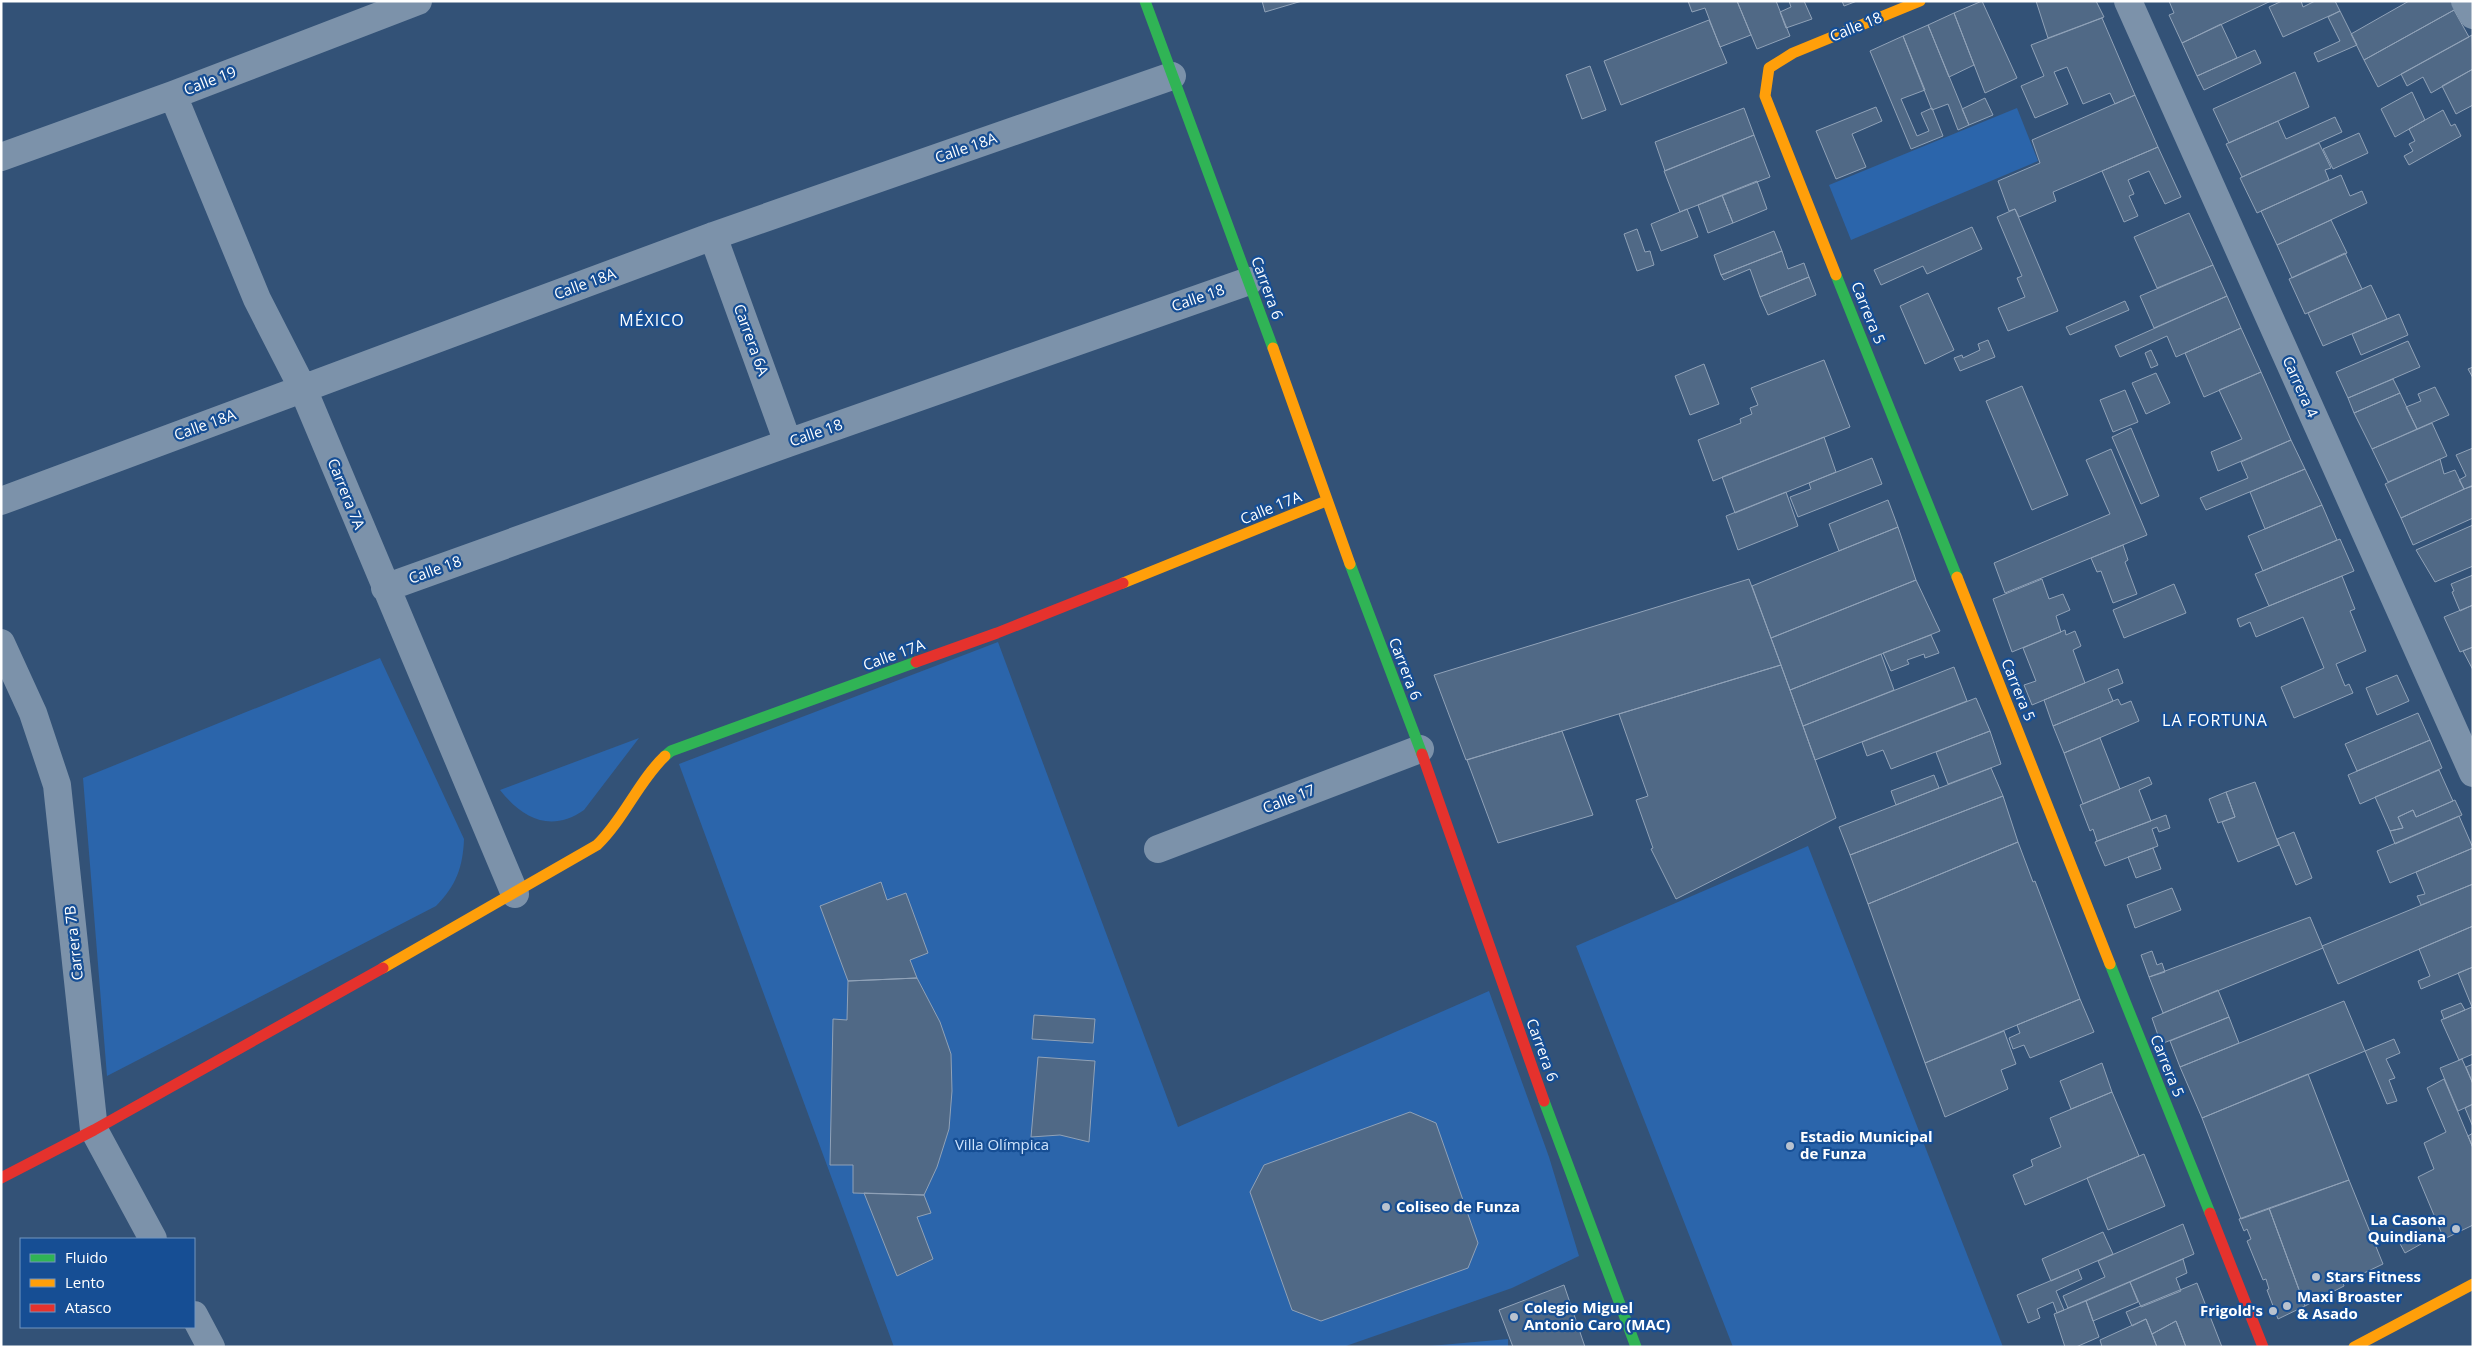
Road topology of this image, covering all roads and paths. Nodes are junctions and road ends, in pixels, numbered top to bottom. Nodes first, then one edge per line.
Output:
1 (418, 1) edge
2 (1145, 1) edge
3 (1920, 1) edge
4 (2128, 1) edge
5 (2465, 1) edge
6 (2473, 15) edge
7 (1793, 53) joint
8 (1172, 76) junction
9 (172, 95) junction
10 (1, 157) edge
11 (713, 236) junction
12 (1249, 281) junction
13 (303, 389) junction
14 (788, 443) junction
15 (1, 501) edge
16 (1326, 502) junction
17 (385, 588) junction
18 (1, 643) edge
19 (1420, 750) junction
20 (2473, 773) edge
21 (1158, 849) dead end
22 (515, 894) junction
23 (94, 1130) junction
24 (1, 1178) edge
25 (152, 1238) edge
26 (2473, 1284) edge
27 (195, 1317) edge
28 (211, 1347) edge
29 (1636, 1347) edge
30 (2262, 1347) edge
31 (2354, 1347) edge

1 - 9 street, Calle 19
2 - 8 street, Carrera 6
3 - 7 street, Calle 18
4 - 20 street, Carrera 4
5 - 6 street
7 - 30 street, Carrera 5
8 - 11 street, Calle 18A
8 - 12 street, Carrera 6
9 - 10 street, Calle 19
9 - 13 street, Carrera 7A
11 - 13 street, Calle 18A
11 - 14 street, Carrera 6A
12 - 14 street, Calle 18
12 - 16 street, Carrera 6
13 - 15 street, Calle 18A
13 - 17 street, Carrera 7A
14 - 17 street, Calle 18
16 - 19 street, Carrera 6
16 - 22 street, Calle 17A
17 - 22 street, Carrera 7A
18 - 23 street, Carrera 7B
19 - 21 street, Calle 17
19 - 29 street, Carrera 6
22 - 23 street, Calle 17A
23 - 24 street, Calle 17A
23 - 25 street, Carrera 7B
26 - 31 street
27 - 28 street

